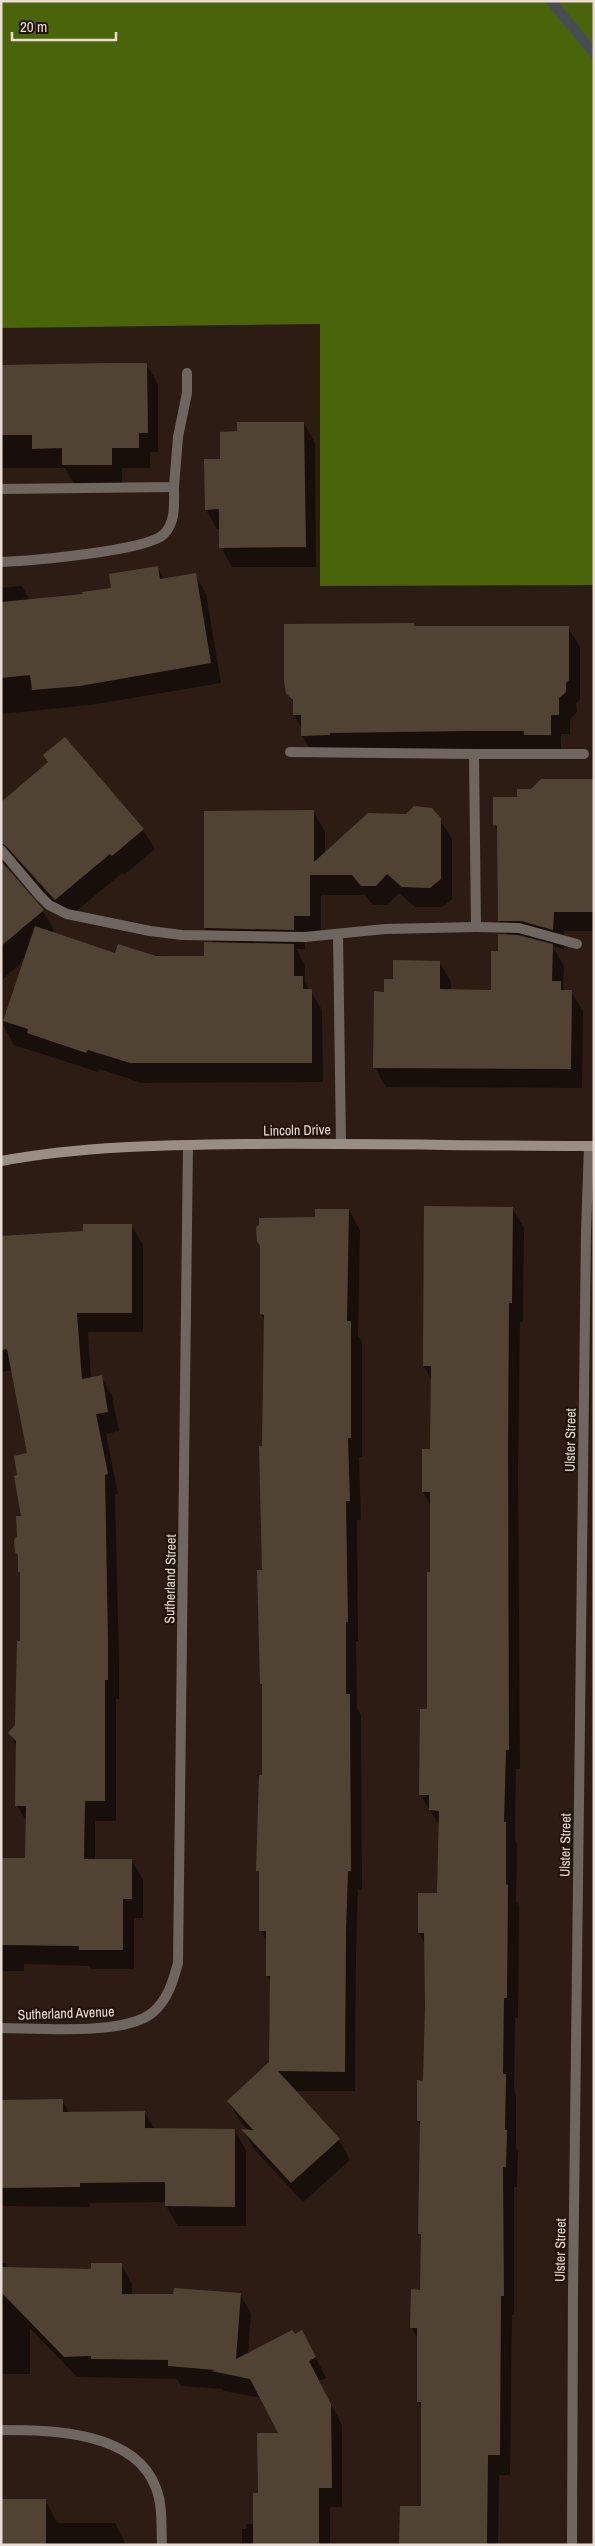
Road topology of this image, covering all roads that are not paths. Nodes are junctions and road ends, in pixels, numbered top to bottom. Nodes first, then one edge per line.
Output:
1 (187, 373) dead end
2 (174, 487) junction
3 (1, 489) edge
4 (1, 562) edge
5 (290, 752) dead end
6 (474, 754) junction
7 (584, 754) dead end
8 (1, 850) edge
9 (476, 927) junction
10 (338, 934) junction
11 (578, 944) dead end
12 (341, 1143) junction
13 (188, 1145) junction
14 (591, 1146) edge
15 (1, 1161) edge
16 (589, 1403) edge
17 (157, 2008) joint
18 (1, 2028) edge
19 (1, 2430) edge
20 (162, 2545) edge
21 (572, 2545) edge

1 - 2 street
2 - 3 street
2 - 4 street
5 - 6 street
6 - 7 street
6 - 9 street
8 - 10 street
9 - 10 street
9 - 11 street
10 - 12 street
12 - 13 street, Lincoln Drive
12 - 14 street, Lincoln Drive
13 - 15 street, Lincoln Drive
13 - 17 street, Sutherland Street
14 - 16 street, Ulster Street
16 - 21 street, Ulster Street
17 - 18 street, Sutherland Avenue
19 - 20 street

